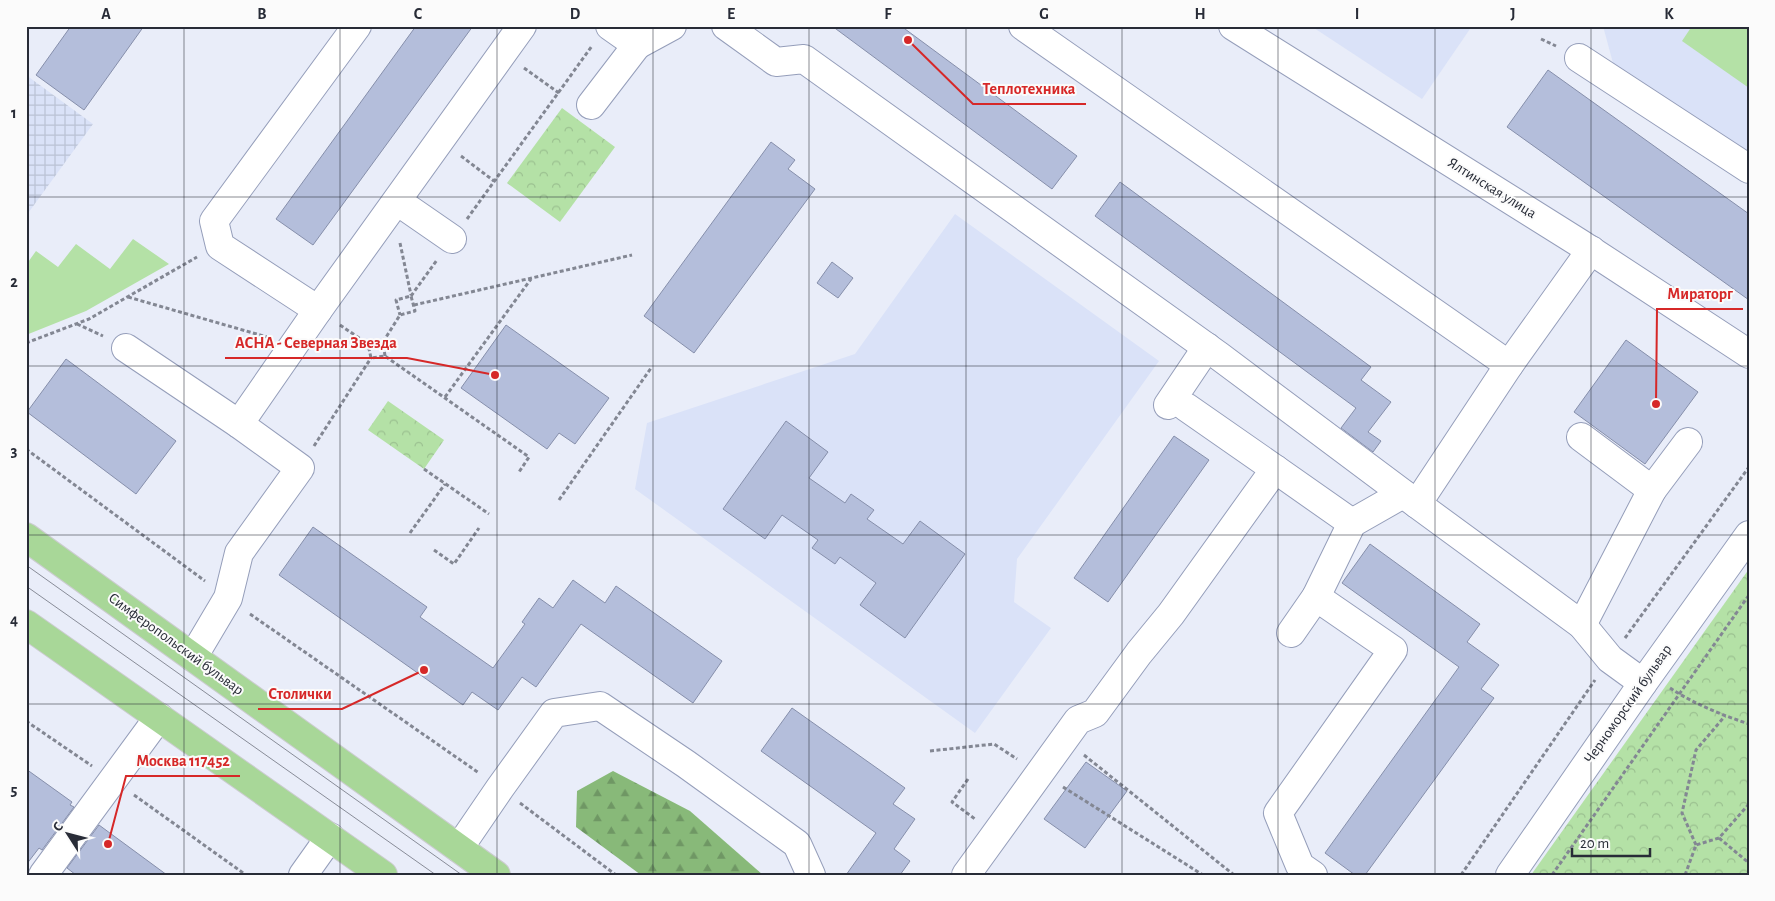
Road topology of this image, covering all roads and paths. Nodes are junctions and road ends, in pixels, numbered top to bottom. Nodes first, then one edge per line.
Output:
1 (357, 26) edge
2 (522, 26) edge
3 (672, 26) edge
4 (726, 26) edge
5 (1023, 26) edge
6 (1233, 26) edge
7 (603, 34) edge
8 (637, 45) junction
9 (503, 53) junction
10 (1579, 58) dead end
11 (559, 93) junction
12 (591, 105) dead end
13 (440, 141) junction
14 (1749, 169) edge
15 (494, 181) junction
16 (395, 204) junction
17 (452, 239) junction
18 (1591, 250) junction
19 (632, 255) dead end
20 (195, 258) dead end
21 (531, 279) junction
22 (411, 296) junction
23 (128, 297) junction
24 (414, 306) junction
25 (318, 310) junction
26 (400, 315) junction
27 (383, 342) junction
28 (26, 343) edge
29 (368, 344) junction
30 (294, 345) junction
31 (126, 348) dead end
32 (1208, 348) junction
33 (1749, 354) edge
34 (385, 356) junction
35 (371, 358) junction
36 (1508, 365) junction
37 (651, 368) dead end
38 (445, 397) junction
39 (239, 424) junction
40 (1581, 437) dead end
41 (1688, 442) dead end
42 (26, 449) edge
43 (300, 468) junction
44 (424, 469) dead end
45 (1275, 469) junction
46 (519, 472) dead end
47 (446, 484) junction
48 (1652, 490) junction
49 (1410, 499) junction
50 (559, 500) dead end
51 (489, 514) dead end
52 (1352, 523) junction
53 (479, 528) dead end
54 (410, 533) dead end
55 (1749, 535) edge
56 (26, 537) edge
57 (434, 550) dead end
58 (1749, 595) edge
59 (1316, 597) junction
60 (228, 598) junction
61 (26, 624) edge
62 (1582, 625) junction
63 (1291, 633) dead end
64 (193, 657) junction
65 (1646, 678) junction
66 (1679, 694) junction
67 (1725, 716) junction
68 (159, 717) junction
69 (26, 721) edge
70 (1749, 724) edge
71 (1064, 738) junction
72 (930, 751) dead end
73 (1039, 773) junction
74 (968, 779) dead end
75 (113, 780) junction
76 (500, 788) junction
77 (1749, 804) edge
78 (979, 822) dead end
79 (330, 837) junction
80 (1719, 838) junction
81 (1696, 845) junction
82 (459, 848) junction
83 (1749, 863) edge
84 (44, 875) edge
85 (246, 875) edge
86 (303, 875) edge
87 (383, 875) edge
88 (496, 875) edge
89 (616, 875) edge
90 (811, 875) edge
91 (966, 875) edge
92 (1204, 875) edge
93 (1234, 875) edge
94 (1314, 875) edge
95 (1510, 875) edge
96 (1552, 875) edge
97 (1685, 875) edge

1 - 25 street
2 - 9 street
3 - 8 street
4 - 32 street
5 - 36 street
6 - 18 street, Ялтинская улица
7 - 8 street
7 - 11 path
8 - 12 street
9 - 11 path
9 - 13 street
10 - 14 street
11 - 15 path
13 - 15 path
13 - 16 street
15 - 17 path
16 - 17 street
16 - 22 path
16 - 25 street
17 - 22 path
18 - 33 street, Ялтинская улица
18 - 36 street
19 - 21 path
20 - 23 path
21 - 24 path
21 - 38 path
22 - 24 path
22 - 26 path
23 - 28 path
23 - 30 path
24 - 26 path
25 - 29 path
25 - 30 street
26 - 27 path
27 - 29 path
27 - 34 path
29 - 35 path
30 - 39 street
31 - 39 street
32 - 45 street
32 - 49 street
34 - 35 path
34 - 38 path
35 - 43 path
36 - 49 street
37 - 50 path
38 - 46 path
39 - 43 street
40 - 48 street
41 - 48 street
42 - 60 path
43 - 60 street
44 - 47 path
45 - 52 street
45 - 71 street
47 - 51 path
47 - 54 path
48 - 62 street
49 - 52 street
49 - 62 street
52 - 59 street
53 - 57 path
55 - 65 street, Черноморский бульвар
56 - 64 main road, Симферопольский бульвар
58 - 66 path
59 - 63 street
59 - 94 street
60 - 64 street
60 - 76 path
61 - 68 main road
62 - 65 street
64 - 82 main road, Симферопольский бульвар
65 - 66 path
65 - 95 street, Черноморский бульвар
66 - 67 path
66 - 96 path
67 - 70 path
67 - 81 path
68 - 75 street
68 - 79 main road
69 - 75 path
71 - 73 street
71 - 93 path
72 - 73 path
73 - 91 street
73 - 92 path
74 - 78 path
75 - 84 street
75 - 85 path
76 - 82 street
76 - 89 path
76 - 90 street
77 - 80 path
79 - 86 street
79 - 87 main road
80 - 81 path
80 - 83 path
81 - 97 path
82 - 88 main road, Симферопольский бульвар

